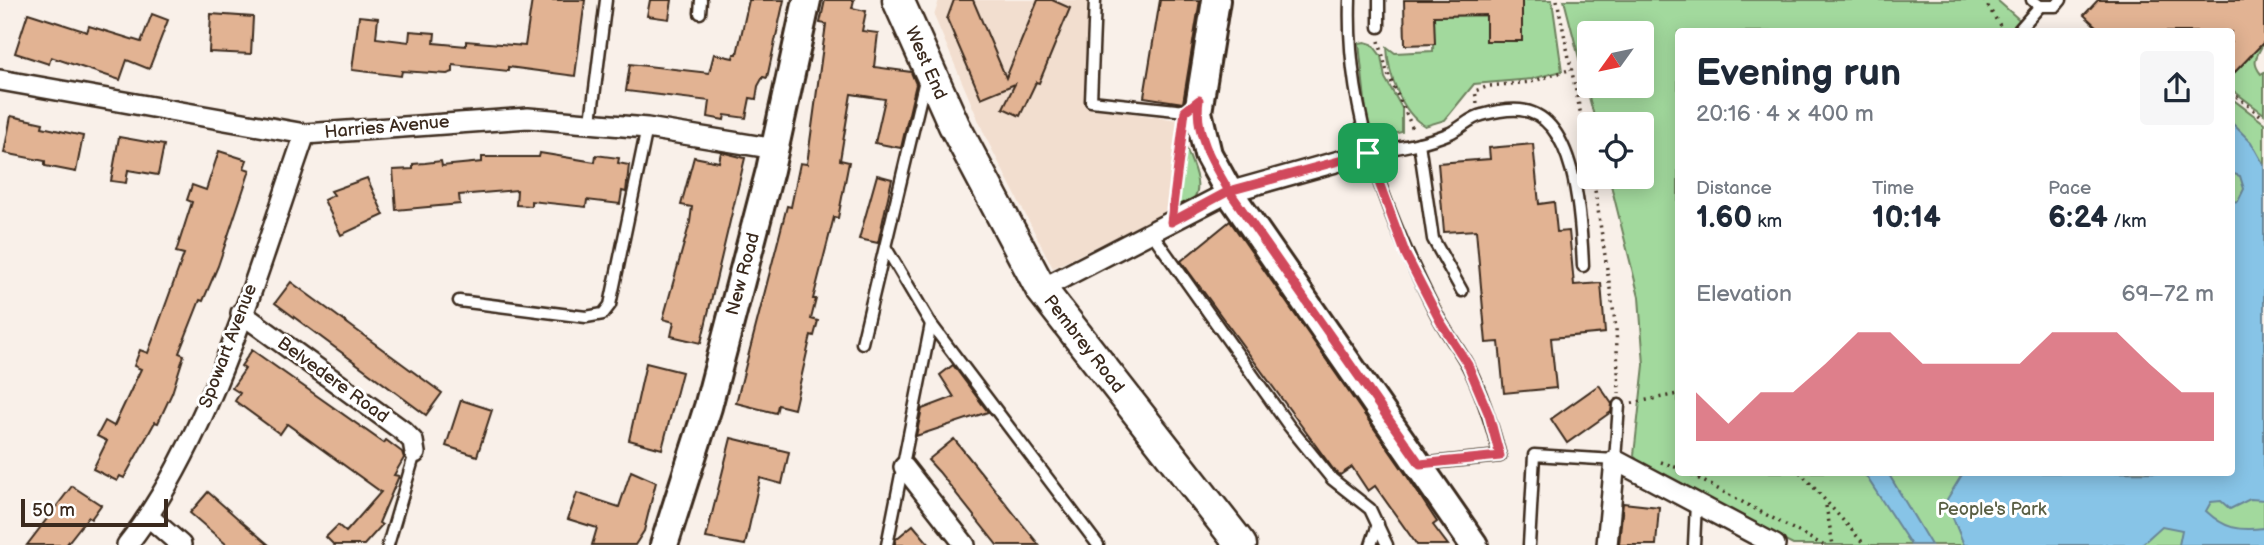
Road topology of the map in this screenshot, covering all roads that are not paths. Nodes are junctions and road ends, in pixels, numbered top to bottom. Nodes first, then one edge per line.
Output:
1 (606, 0) edge
2 (701, 0) edge
3 (807, 0) edge
4 (898, 0) edge
5 (1095, 0) edge
6 (1216, 0) edge
7 (1350, 0) edge
8 (1379, 0) edge
9 (2061, 0) edge
10 (2036, 3) edge
11 (700, 13) dead end
12 (1379, 27) road end
13 (2020, 28) edge
14 (928, 69) junction
15 (0, 80) edge
16 (1191, 111) junction
17 (591, 121) junction
18 (954, 125) joint
19 (647, 128) junction
20 (305, 134) junction
21 (1419, 142) junction
22 (776, 149) junction
23 (1368, 153) junction
24 (1229, 191) junction
25 (1151, 232) junction
26 (886, 248) junction
27 (1583, 266) dead end
28 (1041, 289) junction
29 (1462, 291) dead end
30 (459, 301) dead end
31 (242, 313) junction
32 (932, 324) junction
33 (862, 344) dead end
34 (1619, 405) road end
35 (415, 453) joint
36 (1615, 460) junction
37 (1420, 464) junction
38 (904, 467) junction
39 (1696, 502) junction
40 (149, 517) junction
41 (1378, 524) junction
42 (1238, 544) edge
43 (127, 545) edge
44 (181, 545) edge
45 (388, 545) edge
46 (664, 545) edge
47 (887, 545) edge
48 (965, 545) edge
49 (1098, 545) edge
50 (1371, 545) edge
51 (1387, 545) edge
52 (1474, 545) edge
53 (1529, 545) edge
54 (1607, 545) edge
55 (1694, 545) edge
56 (1775, 545) edge

1 - 17 lane
2 - 11 lane
3 - 22 main road, New Road
4 - 14 main road, West End
5 - 16 lane
6 - 16 main road
7 - 23 lane
8 - 12 lane
9 - 10 lane
10 - 13 lane
14 - 18 main road, West End
14 - 26 lane
15 - 20 street, Harries Avenue
16 - 24 main road
17 - 19 street, Harries Avenue
17 - 20 street, Harries Avenue
18 - 28 main road, Pembrey Road
19 - 22 street, Harries Avenue
19 - 30 lane
20 - 31 street, Spowart Avenue
21 - 23 lane
21 - 27 lane
21 - 29 lane
22 - 46 main road, New Road
23 - 24 street
23 - 37 lane
24 - 25 street
24 - 37 main road
25 - 28 street
25 - 41 lane
26 - 32 lane
26 - 33 lane
28 - 42 main road, Pembrey Road
31 - 35 street, Belvedere Road
31 - 40 street, Spowart Avenue
32 - 38 lane
32 - 49 lane
34 - 36 lane
35 - 45 lane
36 - 39 street
36 - 53 lane
36 - 54 street
37 - 52 main road
38 - 47 lane
38 - 48 street
39 - 55 lane
39 - 56 street
40 - 43 street, Spowart Avenue
40 - 44 street
41 - 50 lane
41 - 51 lane

